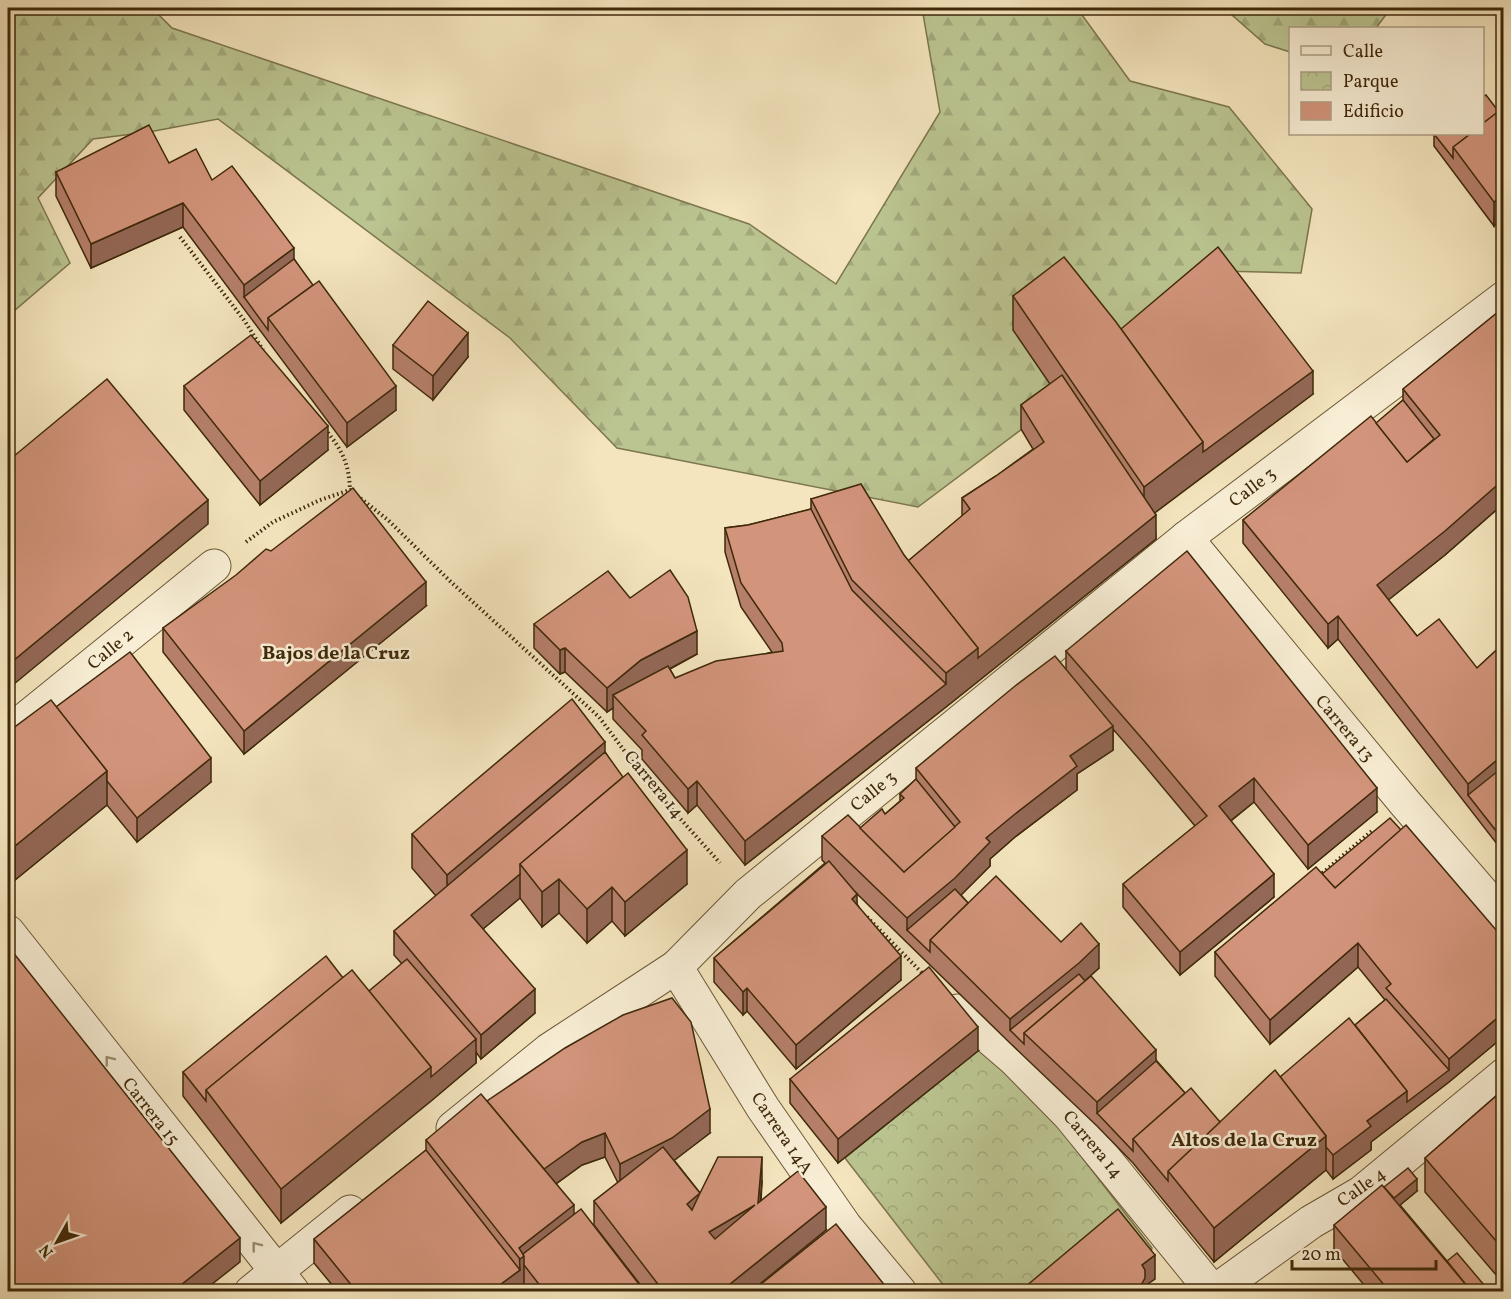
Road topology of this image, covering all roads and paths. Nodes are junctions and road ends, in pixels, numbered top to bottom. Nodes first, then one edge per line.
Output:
1 (180, 237) dead end
2 (1503, 298) edge
3 (270, 358) edge
4 (324, 428) edge
5 (350, 490) junction
6 (1186, 538) junction
7 (214, 566) joint
8 (8, 733) edge
9 (1405, 803) junction
10 (1317, 877) edge
11 (748, 894) junction
12 (861, 910) edge
13 (1503, 918) edge
14 (8, 932) edge
15 (676, 967) junction
16 (916, 983) edge
17 (958, 1011) edge
18 (1503, 1075) edge
19 (431, 1146) edge
20 (377, 1190) edge
21 (285, 1281) edge
22 (251, 1292) edge
23 (900, 1292) edge
24 (1213, 1292) edge

1 - 3 path
2 - 6 street, Calle 3
4 - 5 path
5 - 7 path
5 - 11 path, Carrera 14
6 - 9 street, Carrera 13
6 - 11 street, Calle 3
7 - 8 street, Calle 2
9 - 10 path
9 - 13 street, Carrera 13
11 - 15 street, Calle 3
12 - 16 path
21 -> 14 street, Carrera 15
15 - 19 street, Calle 3
15 - 23 street, Carrera 14A
17 - 24 street, Carrera 14
18 - 24 street, Calle 4
20 - 21 street
21 - 22 street

